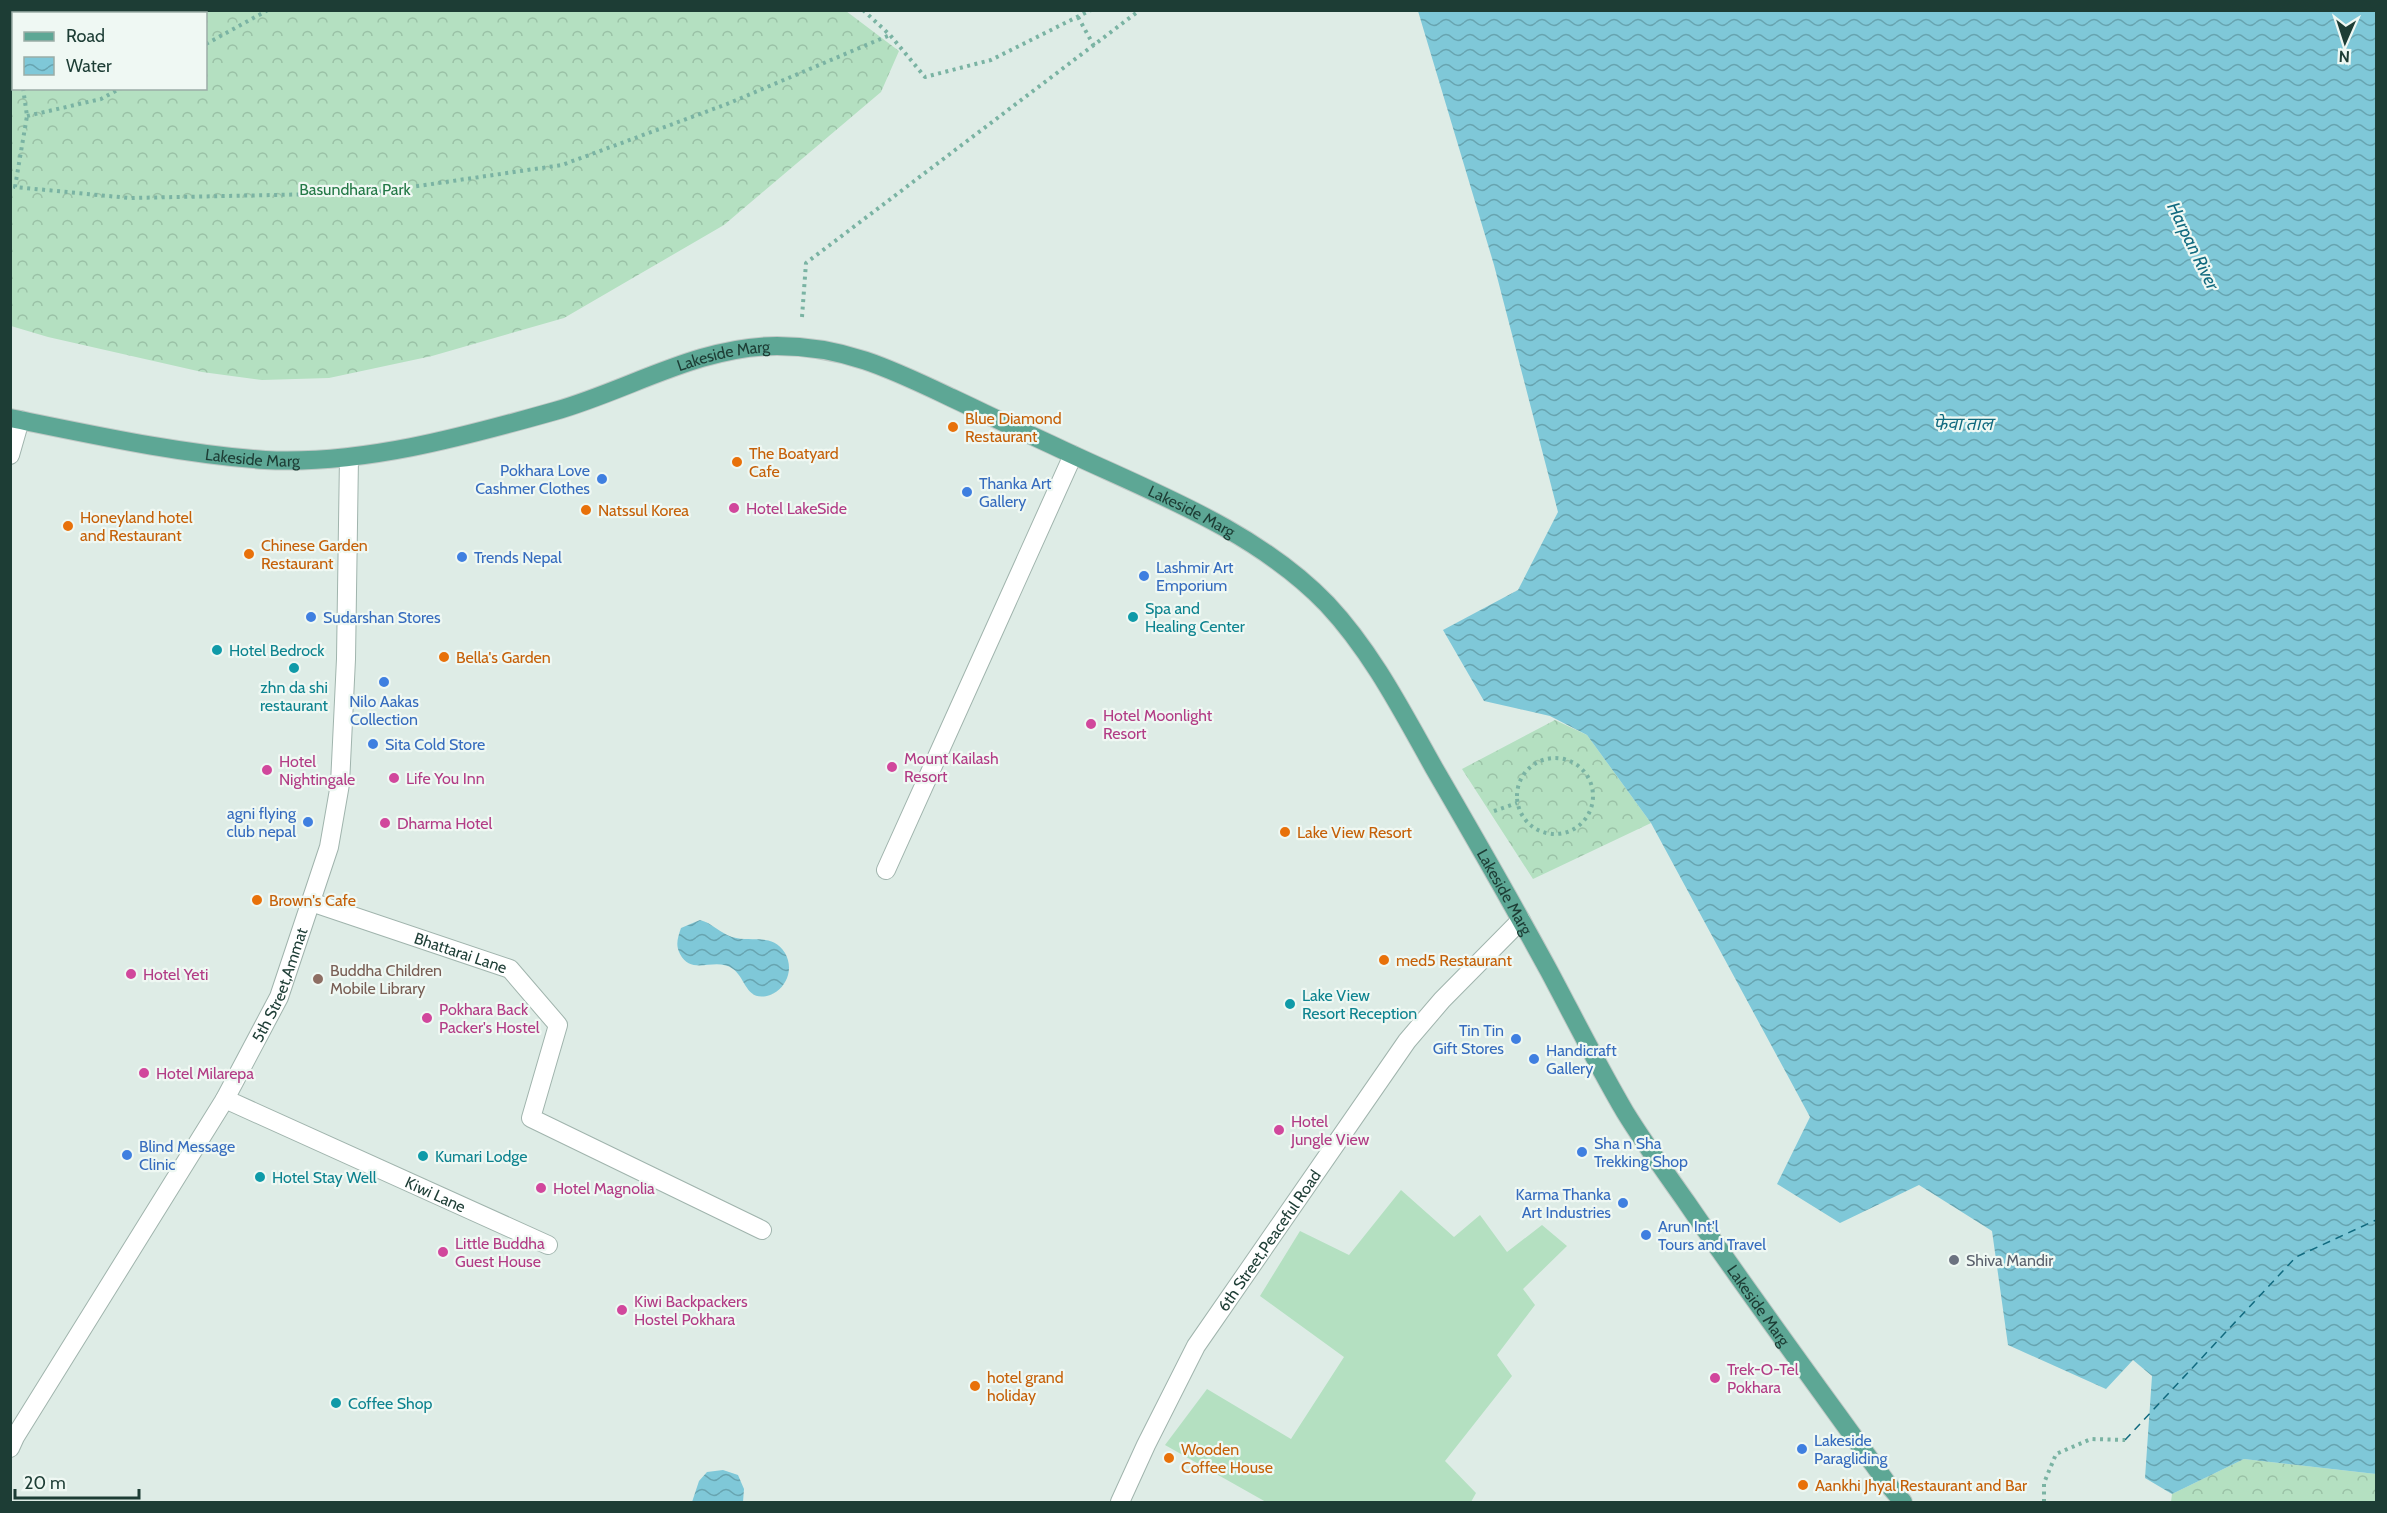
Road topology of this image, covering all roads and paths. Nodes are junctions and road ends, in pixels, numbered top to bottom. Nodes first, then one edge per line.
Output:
1 (268, 10) edge
2 (863, 10) edge
3 (1091, 10) edge
4 (1140, 10) edge
5 (1078, 17) junction
6 (890, 35) junction
7 (207, 43) edge
8 (1094, 46) junction
9 (23, 90) edge
10 (117, 90) edge
11 (27, 116) junction
12 (13, 187) edge
13 (801, 348) junction
14 (15, 419) edge
15 (10, 455) edge
16 (1073, 455) junction
17 (349, 457) junction
18 (1521, 814) joint
19 (886, 870) dead end
20 (311, 902) junction
21 (1521, 920) junction
22 (225, 1099) junction
23 (762, 1230) dead end
24 (548, 1245) dead end
25 (2125, 1440) dead end
26 (10, 1448) edge
27 (1120, 1503) edge
28 (1903, 1503) edge
29 (2044, 1503) edge

1 - 7 path
2 - 6 path
3 - 5 path
4 - 8 path
5 - 6 path
5 - 8 path
6 - 12 path
8 - 13 path
9 - 11 path
10 - 11 path
11 - 12 path
13 - 16 main road, Lakeside Marg
13 - 17 main road, Lakeside Marg
14 - 15 street
14 - 17 main road, Lakeside Marg
16 - 19 street
16 - 21 main road, Lakeside Marg
17 - 20 street, 5th Street,Ammat
18 - 18 path
20 - 22 street, 5th Street,Ammat
20 - 23 street, Bhattarai Lane
21 - 27 street, 6th Street,Peaceful Road
21 - 28 main road, Lakeside Marg
22 - 24 street, Kiwi Lane
22 - 26 street, 5th Street,Ammat
25 - 29 path

